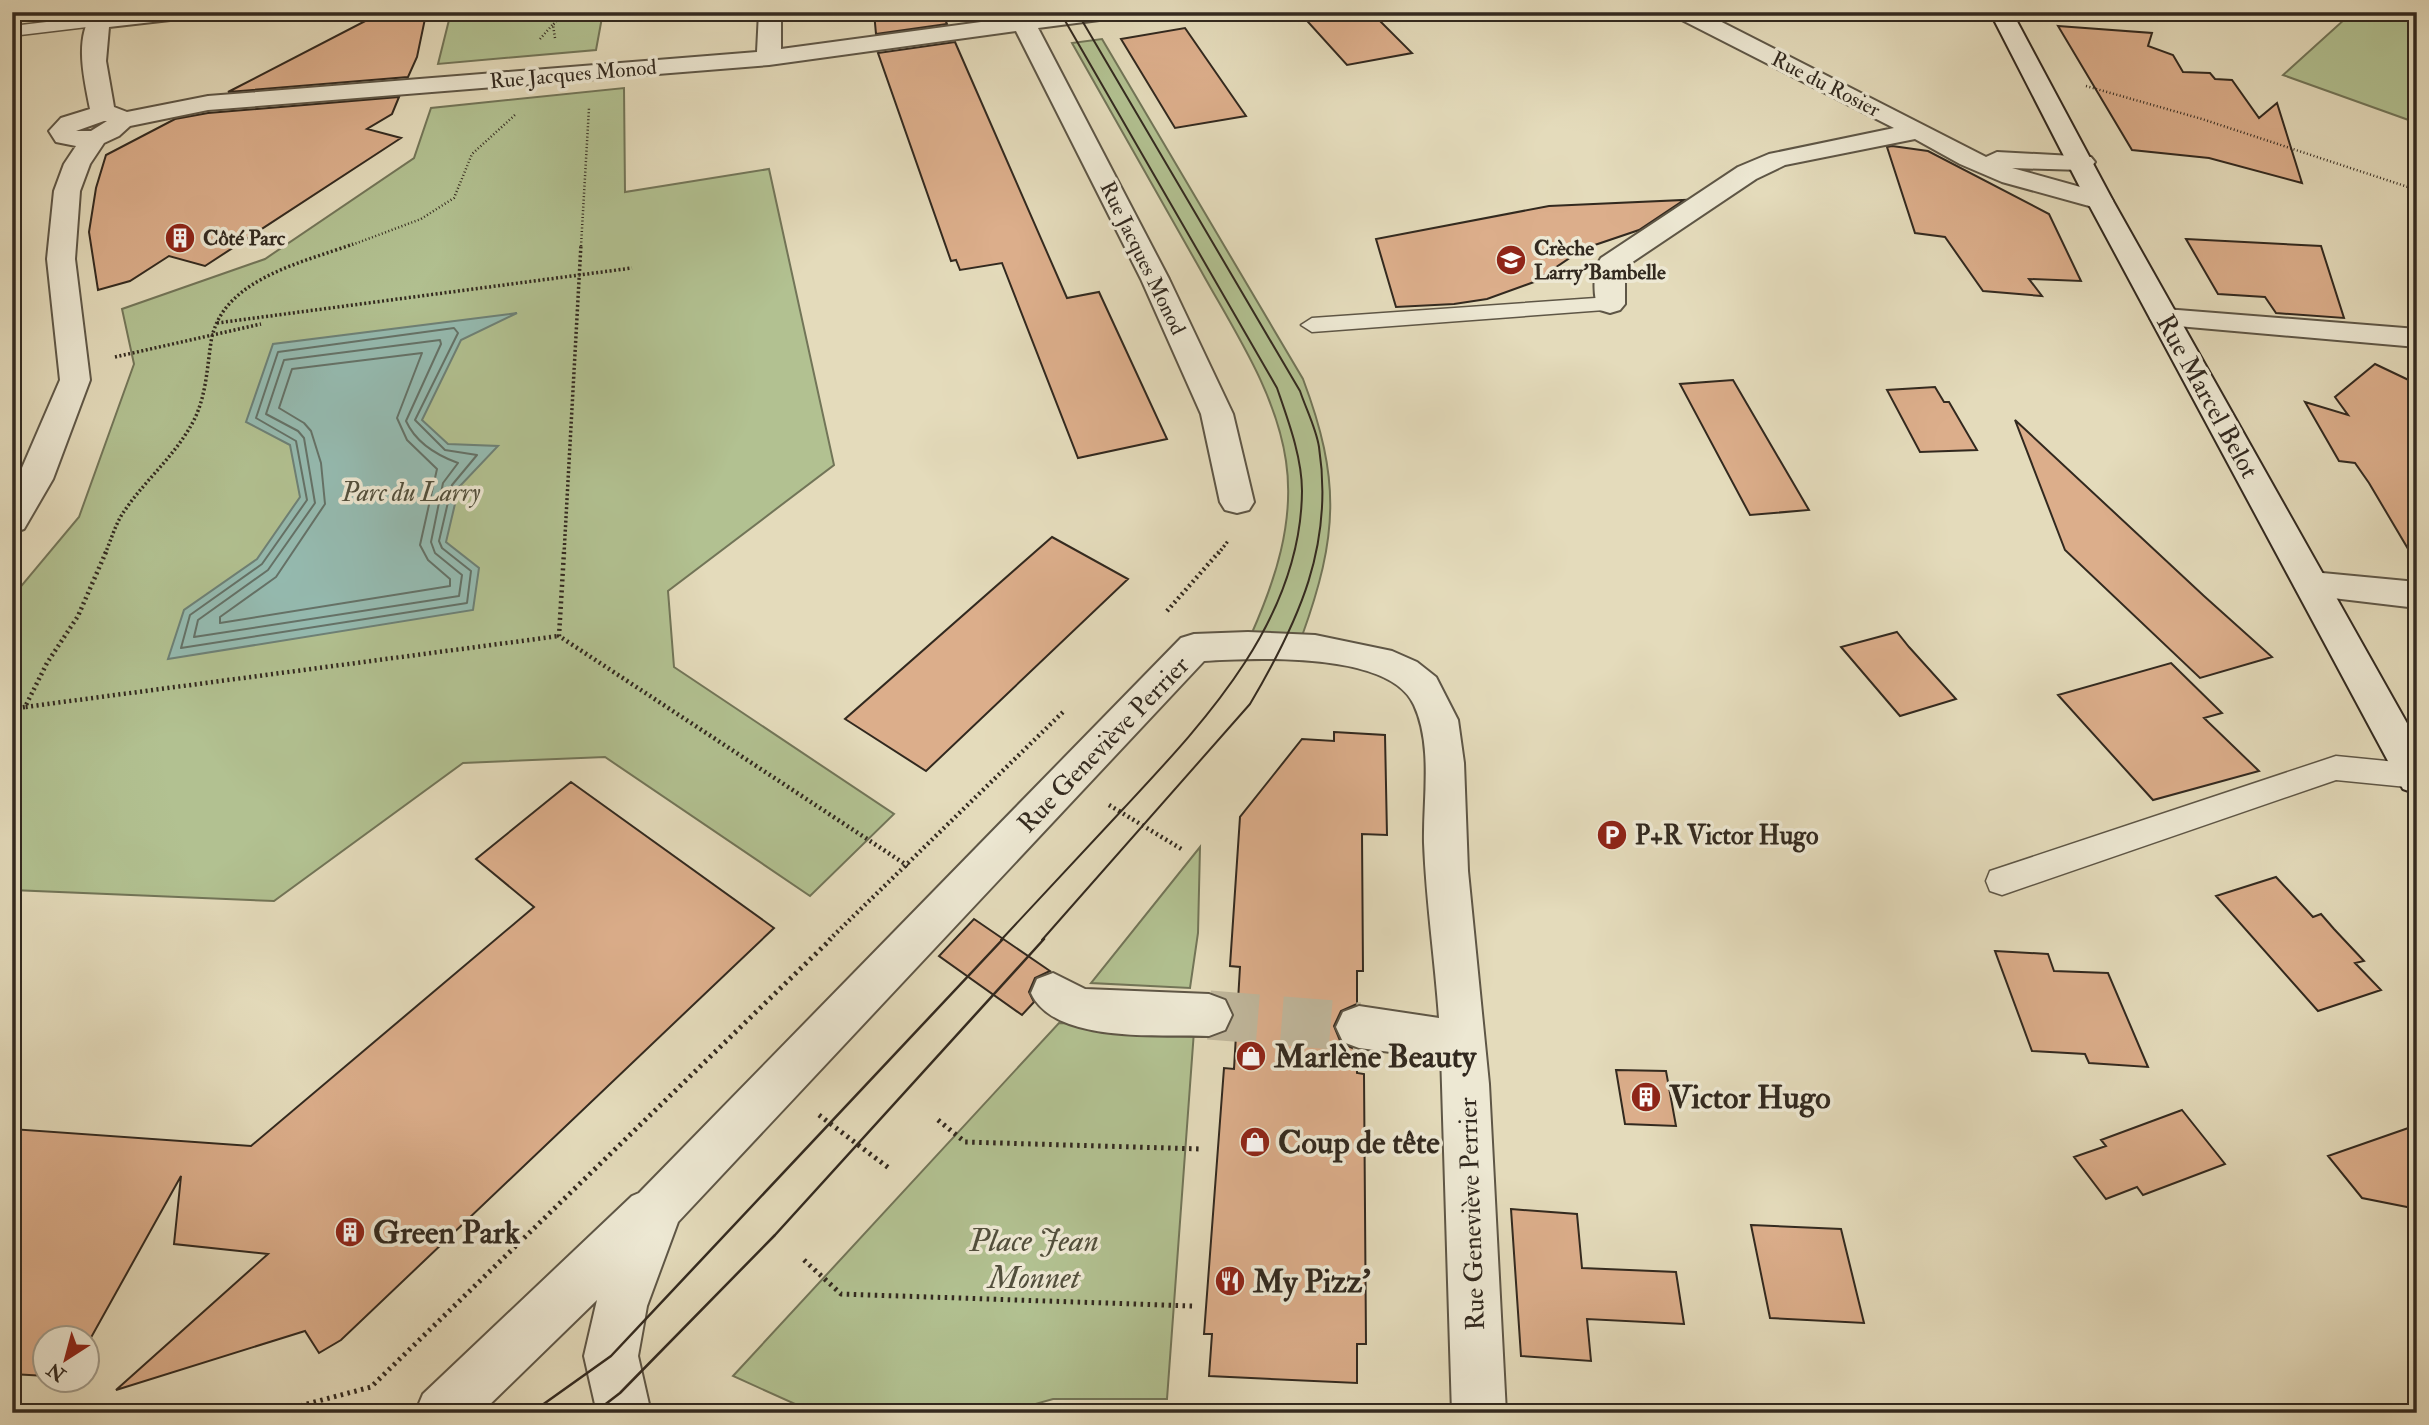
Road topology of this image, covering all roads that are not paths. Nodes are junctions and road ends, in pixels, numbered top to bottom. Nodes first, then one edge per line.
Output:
1 (179, 12) edge
2 (770, 12) edge
3 (1107, 12) edge
4 (1684, 12) edge
5 (2001, 12) edge
6 (101, 16) edge
7 (1024, 24) junction
8 (12, 32) edge
9 (769, 58) junction
10 (107, 124) junction
11 (1917, 131) junction
12 (1965, 159) junction
13 (2082, 162) junction
14 (2100, 201) junction
15 (1610, 303) joint
16 (2165, 318) junction
17 (1312, 325) dead end
18 (2417, 338) edge
19 (1237, 502) dead end
20 (12, 521) edge
21 (2312, 585) junction
22 (2417, 595) edge
23 (2416, 777) edge
24 (2002, 881) dead end
25 (1053, 993) dead end
26 (1209, 1015) tunnel mouth
27 (1359, 1027) tunnel mouth
28 (1430, 1036) dead end
29 (659, 1206) junction
30 (442, 1413) edge
31 (624, 1413) edge
32 (1479, 1413) edge

1 - 6 street
2 - 9 street
3 - 7 street, Rue Jacques Monod
4 - 11 street, Rue du Rosier
5 - 13 street, Rue Marcel Belot
6 - 8 lane
6 - 10 street
7 - 9 street, Rue Jacques Monod
7 - 19 street, Rue Jacques Monod
9 - 10 street, Rue Jacques Monod
10 - 20 street
11 - 12 street, Rue du Rosier
11 - 15 street
12 - 13 street, Rue du Rosier
12 - 14 street, Rue du Rosier
13 - 14 street, Rue Marcel Belot
14 - 16 street, Rue Marcel Belot
15 - 17 lane
16 - 18 street
16 - 21 street, Rue Marcel Belot
21 - 22 street
21 - 23 street, Rue Marcel Belot
23 - 24 lane
25 - 26 street
27 - 28 street
29 - 30 street, Rue Geneviève Perrier
29 - 31 street, Rue Geneviève Perrier
29 - 32 street, Rue Geneviève Perrier

